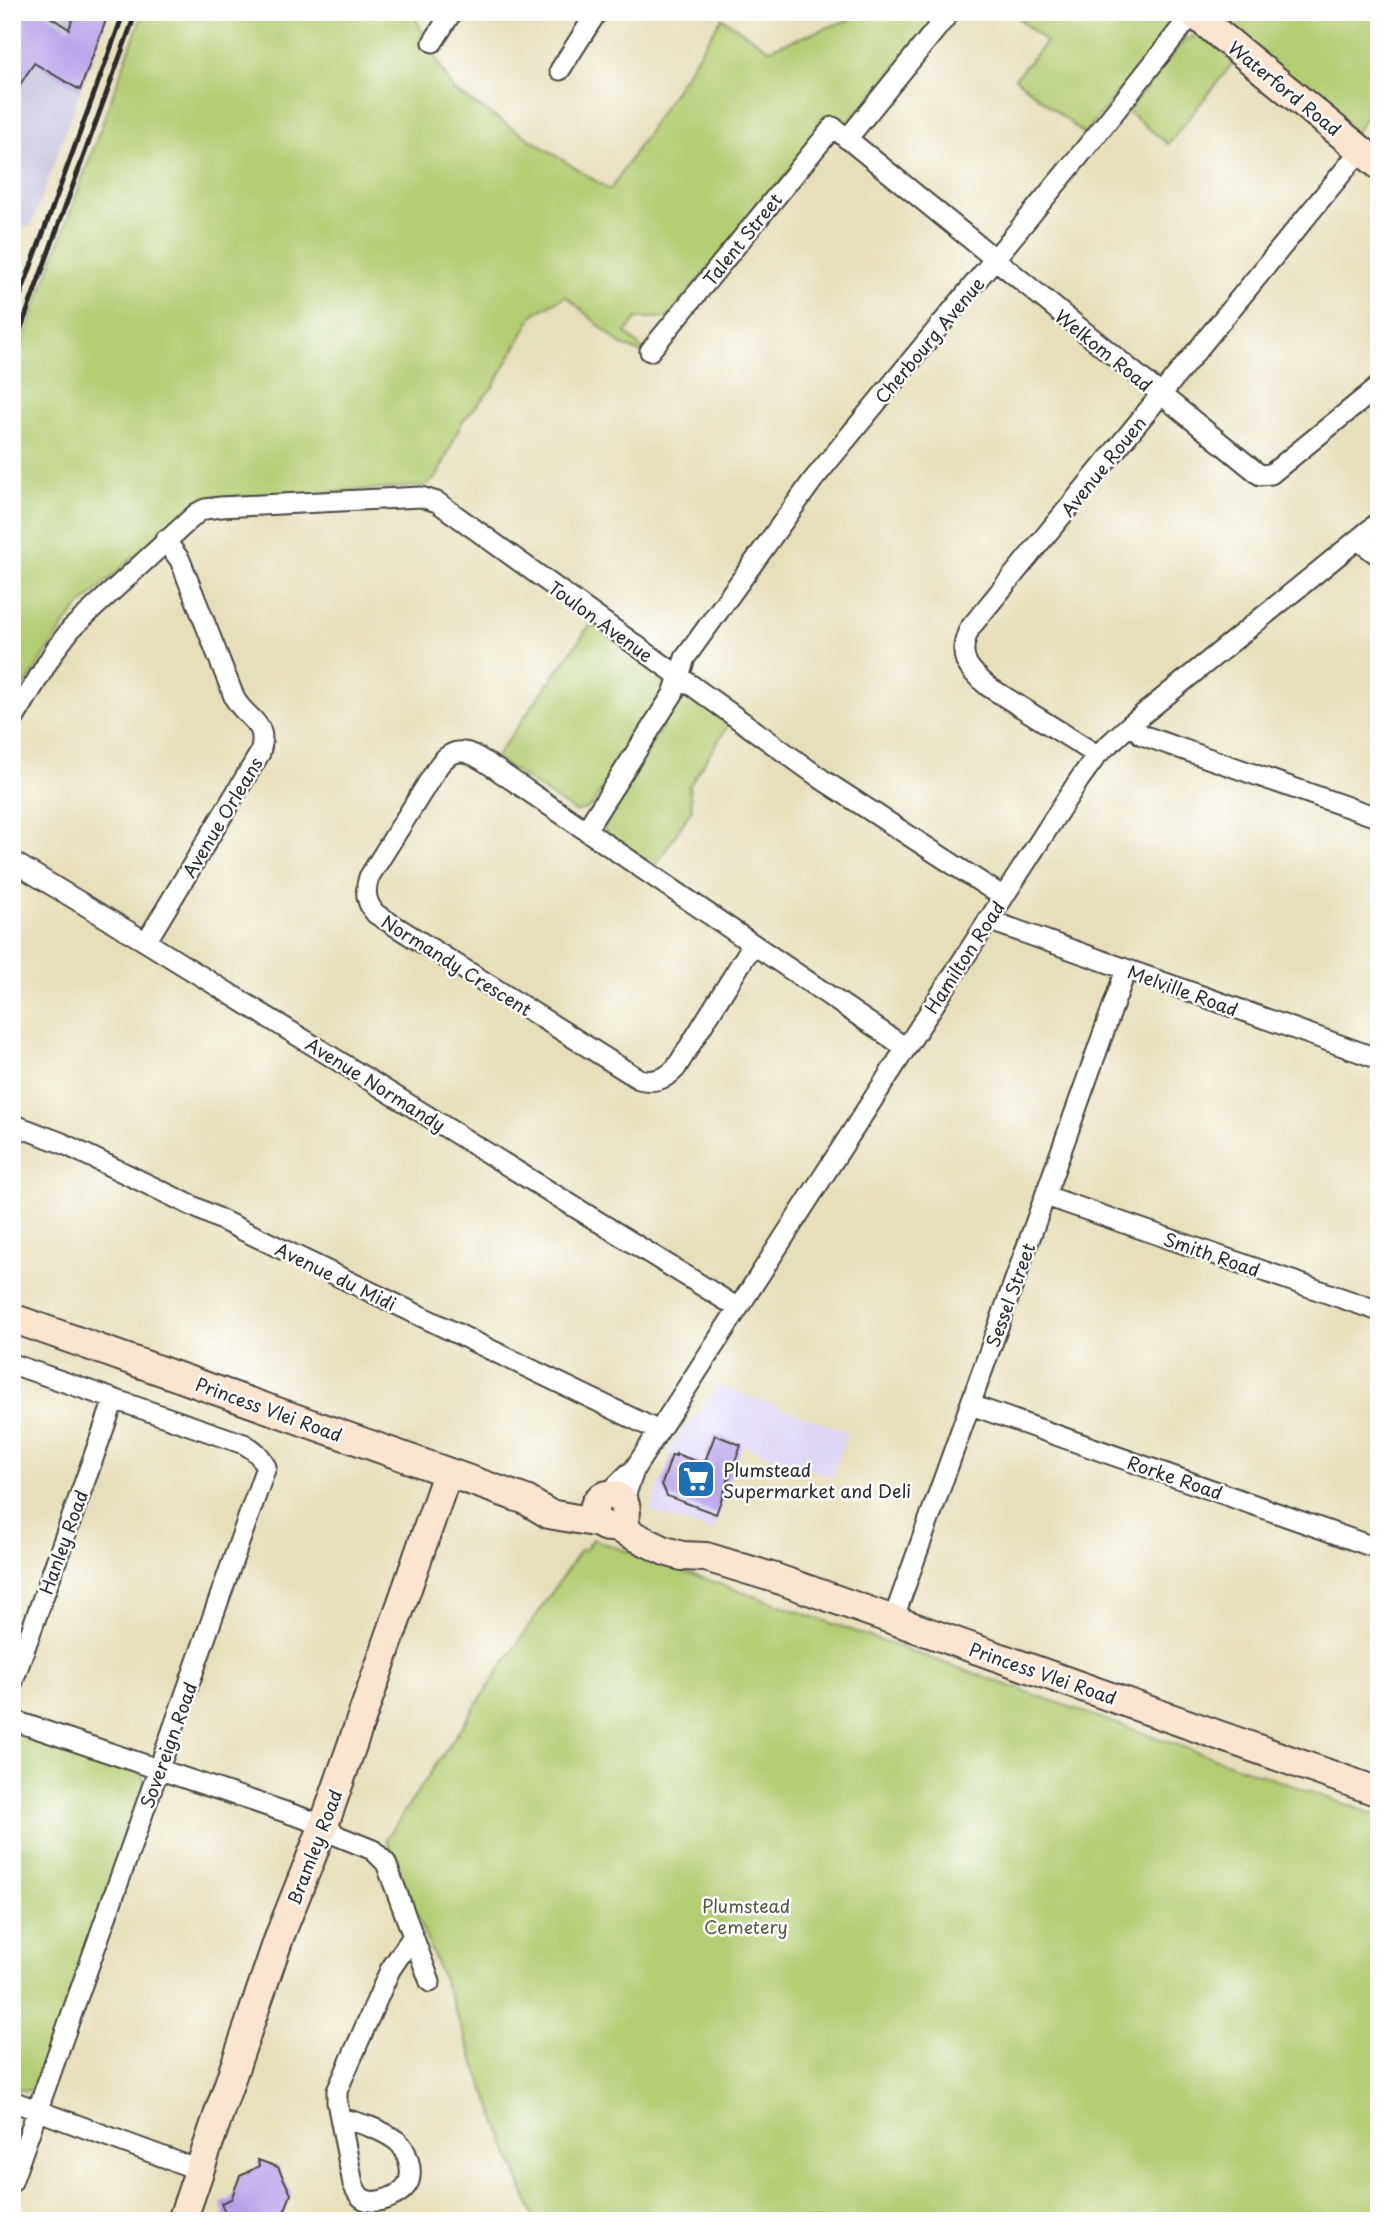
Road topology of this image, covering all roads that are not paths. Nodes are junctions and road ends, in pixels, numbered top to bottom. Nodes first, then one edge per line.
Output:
1 (452, 12) edge
2 (597, 12) edge
3 (950, 12) edge
4 (1193, 13) edge
5 (433, 42) dead end
6 (560, 70) dead end
7 (840, 133) junction
8 (1370, 158) edge
9 (994, 261) junction
10 (650, 351) dead end
11 (1379, 386) edge
12 (1160, 396) junction
13 (1379, 523) edge
14 (165, 540) junction
15 (1357, 540) junction
16 (1379, 556) edge
17 (679, 676) junction
18 (12, 722) edge
19 (1131, 724) junction
20 (1097, 755) junction
21 (1379, 818) edge
22 (586, 830) junction
23 (12, 861) edge
24 (1002, 896) junction
25 (988, 920) junction
26 (146, 942) junction
27 (752, 944) junction
28 (1126, 970) junction
29 (905, 1048) junction
30 (1379, 1059) edge
31 (12, 1124) edge
32 (1046, 1196) junction
33 (738, 1308) junction
34 (1379, 1311) edge
35 (12, 1318) edge
36 (12, 1364) edge
37 (114, 1400) junction
38 (971, 1405) junction
39 (659, 1431) junction
40 (447, 1474) junction
41 (611, 1509) junction
42 (1379, 1549) edge
43 (893, 1620) junction
44 (12, 1684) edge
45 (12, 1720) edge
46 (160, 1769) junction
47 (1379, 1792) edge
48 (324, 1825) junction
49 (413, 1936) junction
50 (429, 1982) dead end
51 (12, 2101) edge
52 (38, 2110) junction
53 (341, 2118) junction
54 (199, 2170) junction
55 (12, 2182) edge
56 (182, 2221) edge

1 - 5 street
2 - 6 street
3 - 7 street, Talent Street
4 - 8 street, Waterford Road
4 - 9 street, Cherbourg Avenue
7 - 9 street, Welkom Road
7 - 10 street, Talent Street
8 - 12 street, Avenue Rouen
9 - 12 street, Welkom Road
9 - 17 street, Cherbourg Avenue
11 - 12 street, Welkom Road
12 - 20 street, Avenue Rouen
13 - 15 street, Hamilton Road
14 - 17 street, Toulon Avenue
14 - 18 street, Toulon Avenue
14 - 26 street, Avenue Orleans
15 - 16 street
15 - 19 street, Hamilton Road
17 - 22 street
17 - 24 street, Toulon Avenue
19 - 20 street, Hamilton Road
19 - 21 street
20 - 24 street, Hamilton Road
22 - 27 street, Normandy Crescent
22 - 27 street, Normandy Crescent
23 - 26 street, Avenue Normandy
24 - 25 street, Hamilton Road
25 - 28 street, Melville Road
25 - 29 street, Hamilton Road
26 - 33 street, Avenue Normandy
27 - 29 street, Normandy Crescent
28 - 30 street, Melville Road
28 - 32 street, Sessel Street
29 - 33 street, Hamilton Road
31 - 39 street, Avenue du Midi
32 - 34 street, Smith Road
32 - 38 street, Sessel Street
33 - 39 street, Hamilton Road
35 - 40 street, Princess Vlei Road
36 - 37 street
37 - 44 street, Hanley Road
37 - 46 street, Sovereign Road
38 - 42 street, Rorke Road
38 - 43 street, Sessel Street
39 - 41 street, Hamilton Road
40 - 41 street, Princess Vlei Road
40 - 48 street, Bramley Road
41 - 43 street, Princess Vlei Road
43 - 47 street, Princess Vlei Road
45 - 46 street
46 - 48 street
46 - 52 street, Sovereign Road
48 - 49 street
48 - 54 street, Bramley Road
49 - 50 street
49 - 53 street
51 - 52 street
52 - 54 street
52 - 55 street, Sovereign Road
53 - 53 street
54 - 56 street, Bramley Road

